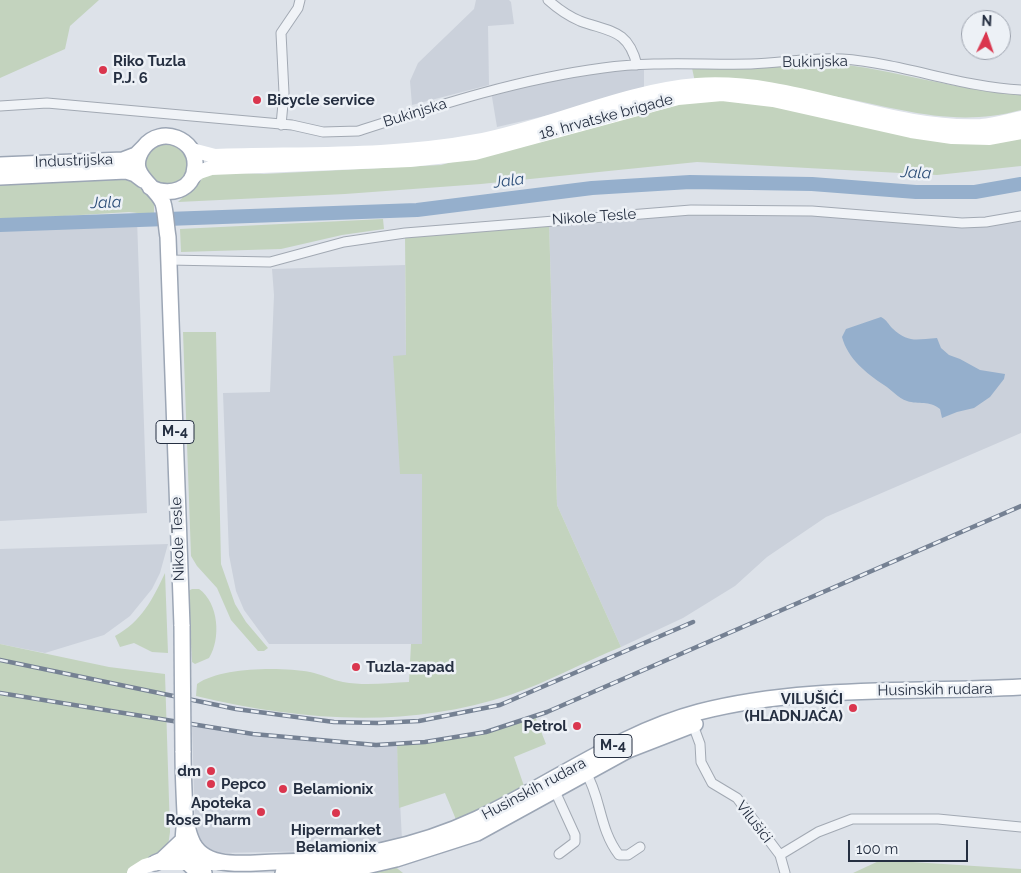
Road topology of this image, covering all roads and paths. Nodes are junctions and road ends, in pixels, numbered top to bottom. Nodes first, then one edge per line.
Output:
1 (300, 0) edge
2 (548, 0) edge
3 (637, 65) junction
4 (1021, 90) edge
5 (0, 106) edge
6 (1021, 118) edge
7 (281, 125) junction
8 (1021, 132) edge
9 (145, 146) junction
10 (192, 150) junction
11 (0, 165) edge
12 (0, 177) edge
13 (192, 178) junction
14 (146, 184) junction
15 (181, 189) junction
16 (168, 205) junction
17 (1021, 216) edge
18 (169, 260) junction
19 (1021, 688) edge
20 (1021, 696) edge
21 (693, 725) junction
22 (586, 773) junction
23 (554, 789) junction
24 (1021, 827) edge
25 (186, 841) junction
26 (640, 848) dead end
27 (559, 854) dead end
28 (780, 856) junction
29 (222, 862) junction
30 (155, 863) junction
31 (184, 868) edge
32 (134, 873) edge
33 (204, 873) edge
34 (283, 873) edge
35 (785, 873) edge

1 - 7 street
2 - 3 street
3 - 4 street, Bukinjska
3 - 7 street, Bukinjska
5 - 7 street, Bukinjska
6 - 10 main road, 18. hrvatske brigade
8 - 13 main road, 18. hrvatske brigade
9 - 10 main road
9 - 11 main road, Industrijska
9 - 14 main road
10 - 13 main road
12 - 14 main road, Industrijska
13 - 15 main road, M-4
14 - 15 main road
14 - 16 main road
15 - 16 main road, Nikole Tesle / M-4
16 - 18 main road, Nikole Tesle / M-4
17 - 18 street, Nikole Tesle
18 - 25 main road, Nikole Tesle / M-4, bridge
19 - 29 main road, Husinskih rudara / M-4
20 - 21 main road, Husinskih rudara / M-4
21 - 22 main road, Husinskih rudara / M-4
21 - 28 street, Vilušići
22 - 23 main road, Husinskih rudara / M-4
22 - 26 street, Husinskih rudara
23 - 27 street, Husinskih rudara
23 - 34 main road, Husinskih rudara / M-4
24 - 28 street
25 - 29 main road, Nikole Tesle / M-4
25 - 30 main road
25 - 31 main road
28 - 35 street, Vilušići
29 - 31 main road, Husinskih rudara
30 - 31 main road, Husinskih rudara
30 - 32 main road, Husinskih rudara
31 - 33 main road

